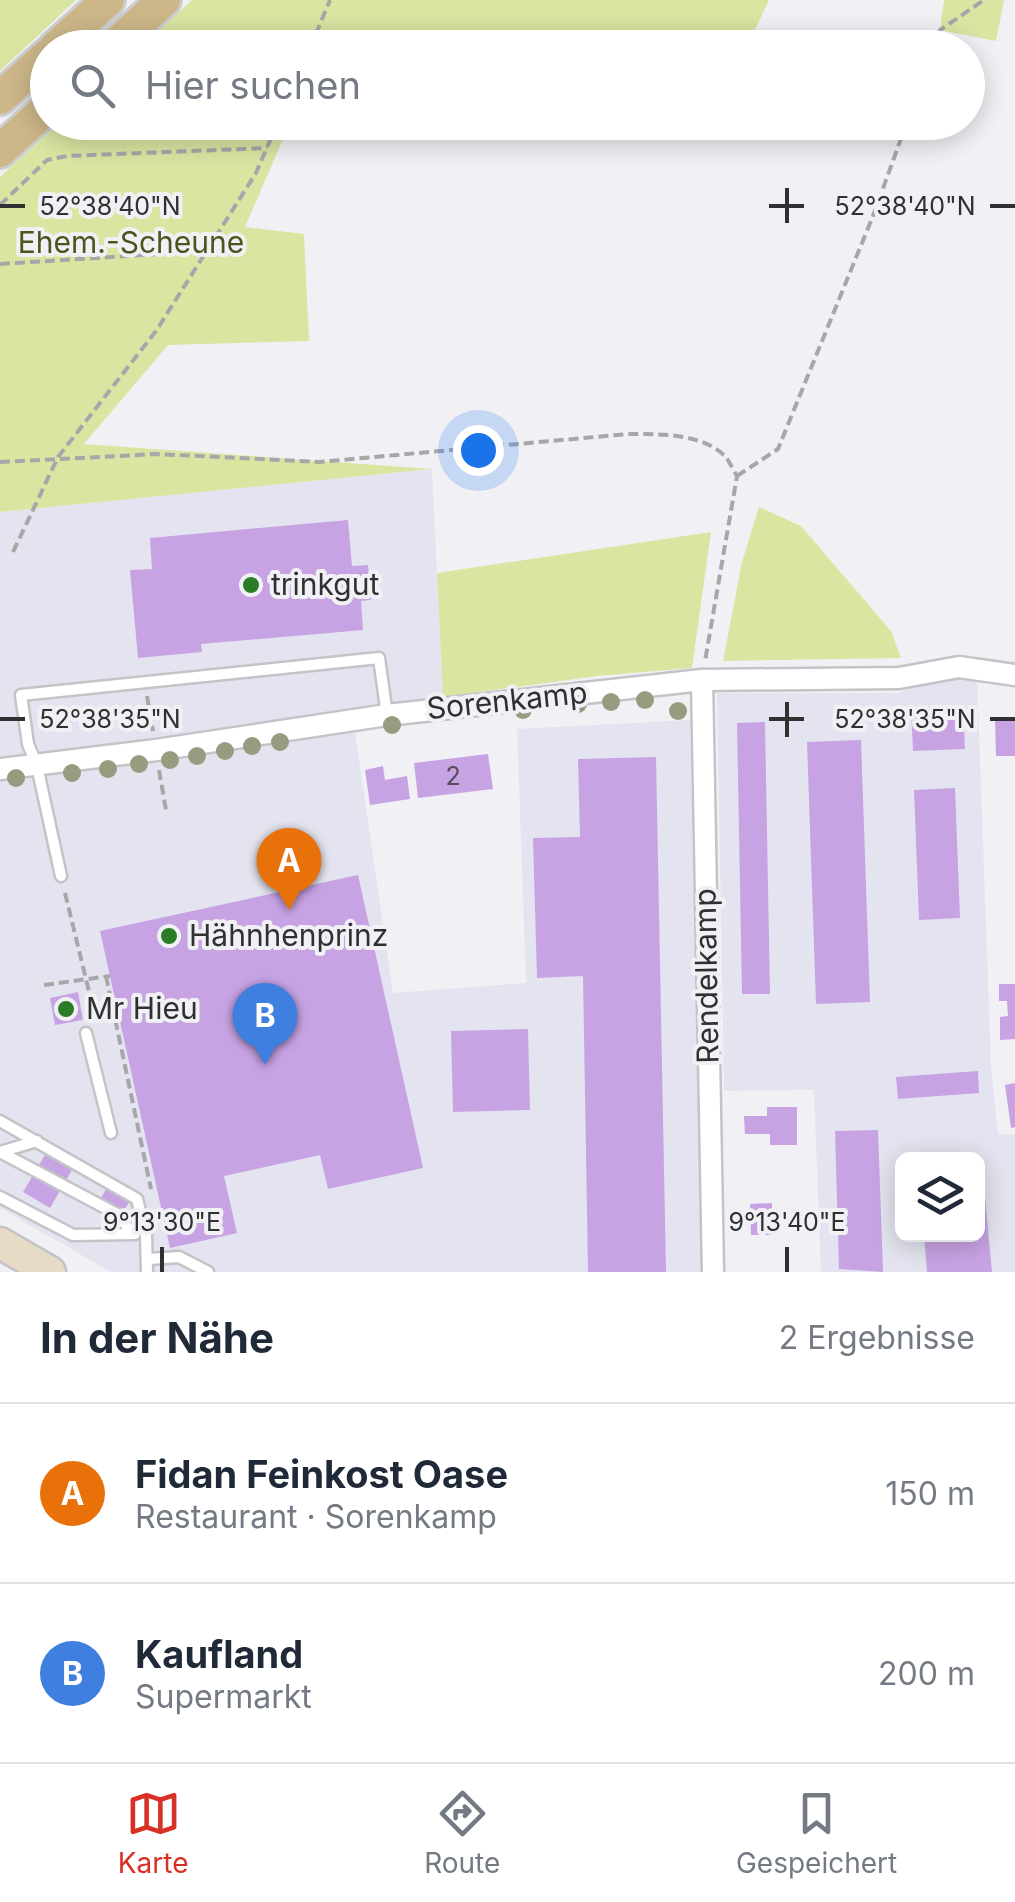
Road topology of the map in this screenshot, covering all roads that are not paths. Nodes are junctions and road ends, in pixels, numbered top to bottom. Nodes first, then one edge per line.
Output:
1 (108, 0) edge
2 (164, 0) edge
3 (76, 30) edge
4 (132, 30) edge
5 (30, 71) edge
6 (0, 98) edge
7 (30, 124) edge
8 (0, 151) edge
9 (1015, 675) edge
10 (702, 680) junction
11 (387, 714) junction
12 (37, 766) junction
13 (0, 769) edge
14 (62, 876) road end
15 (86, 1033) road end
16 (0, 1121) edge
17 (111, 1133) dead end
18 (38, 1141) junction
19 (0, 1152) edge
20 (0, 1196) edge
21 (133, 1234) junction
22 (146, 1235) junction
23 (0, 1243) edge
24 (149, 1259) junction
25 (50, 1272) edge
26 (146, 1272) edge
27 (208, 1272) edge
28 (713, 1272) edge

1 - 3 main road
2 - 4 main road
5 - 6 main road
7 - 8 main road
9 - 10 street, Sorenkamp
10 - 11 street, Sorenkamp
10 - 28 street, Rendelkamp
11 - 12 street, Sorenkamp
11 - 12 lane
12 - 13 street, Sorenkamp
12 - 14 lane
15 - 17 lane
16 - 18 lane
18 - 19 lane
18 - 22 lane
19 - 21 lane
20 - 21 lane
21 - 22 lane
22 - 24 lane
23 - 25 street
24 - 26 lane
24 - 27 lane

